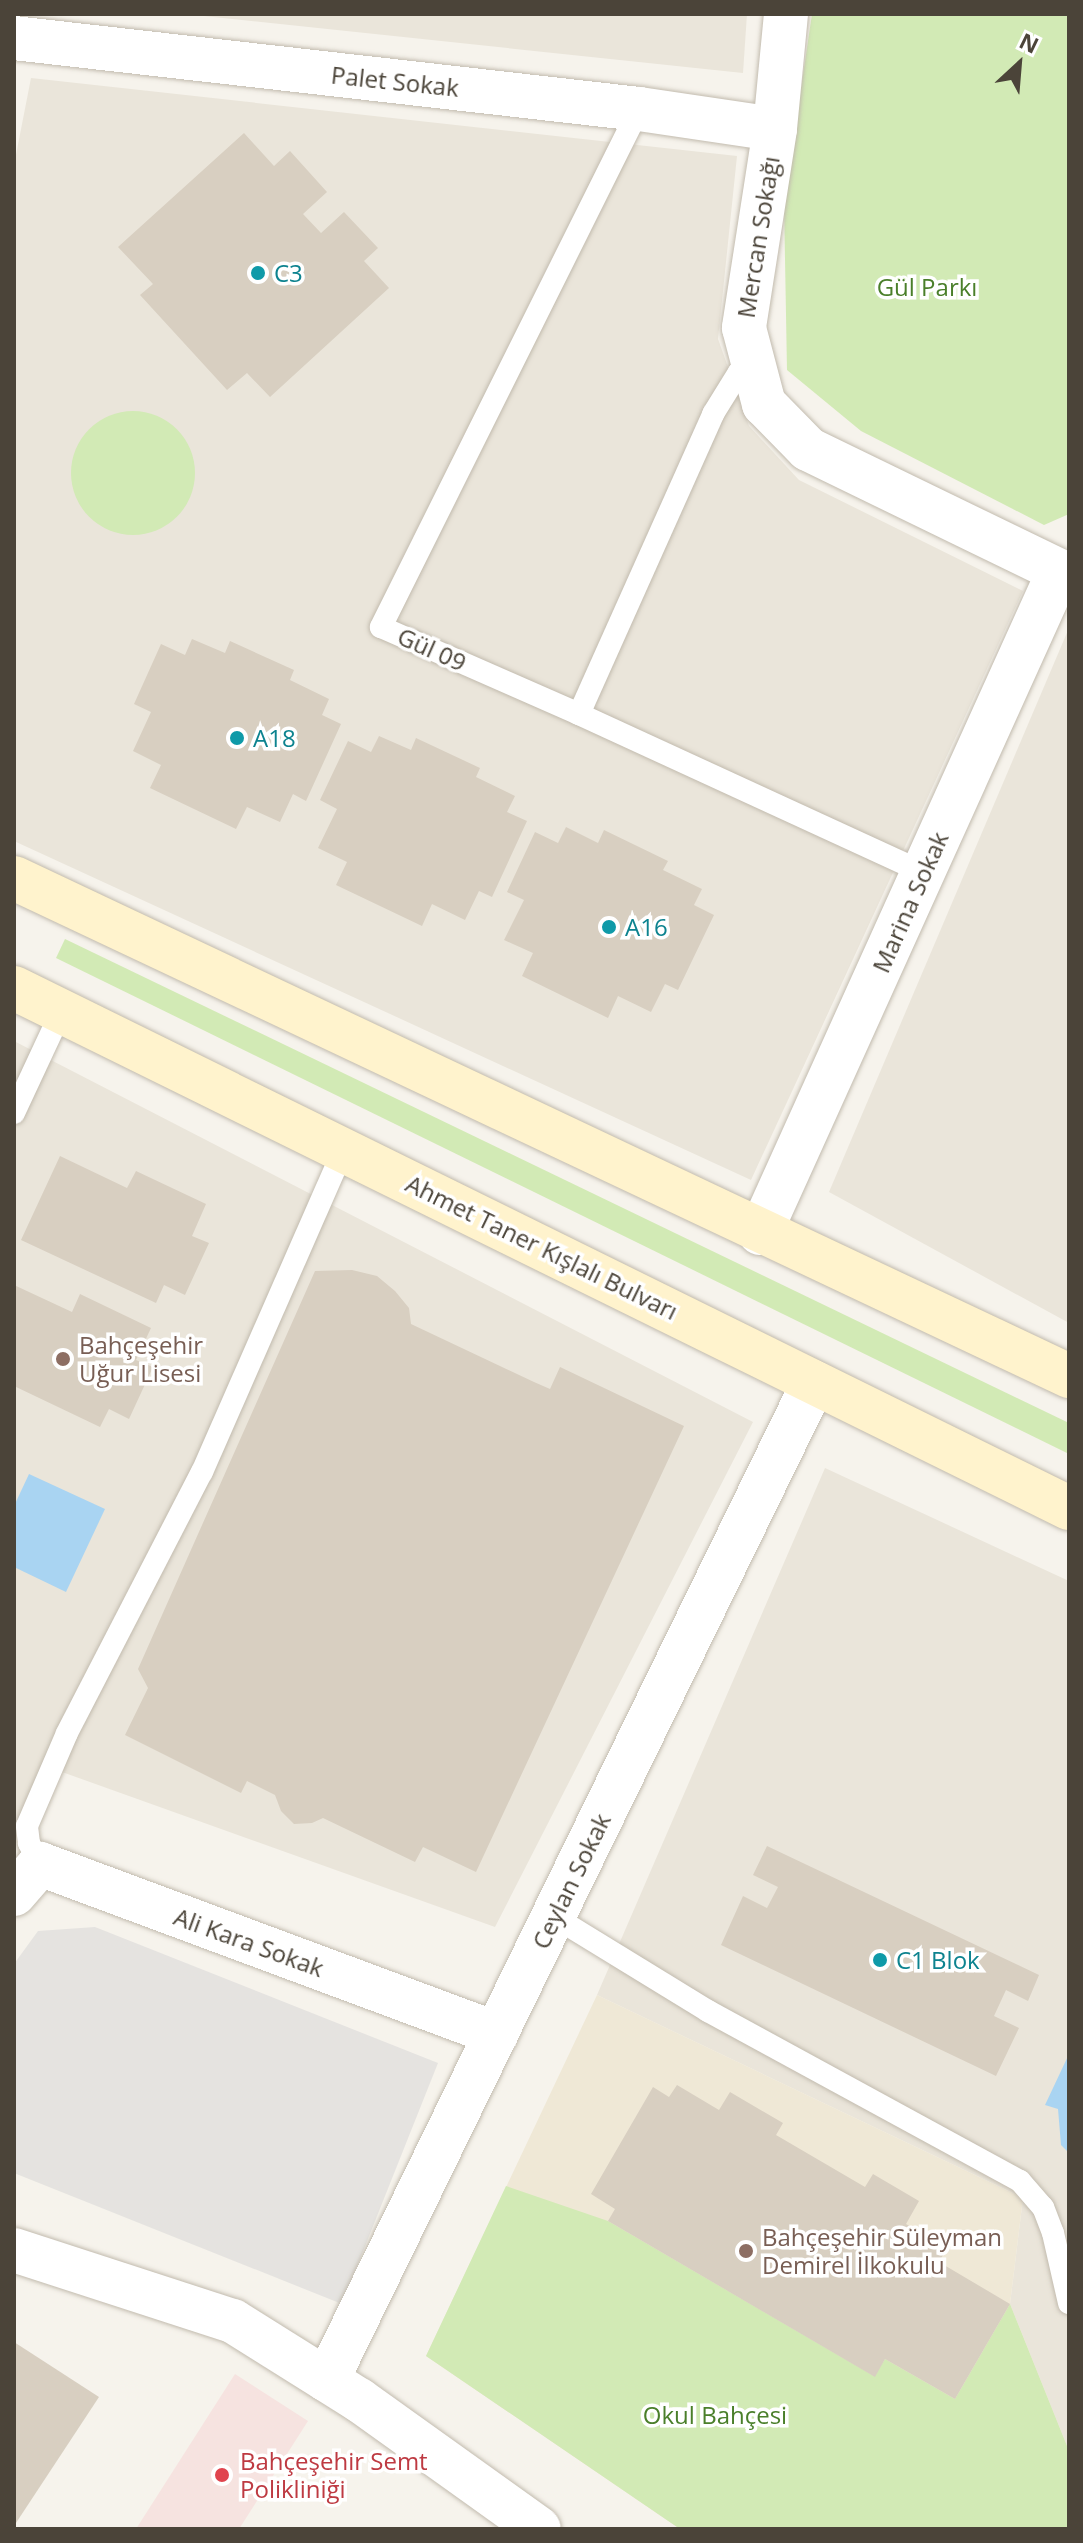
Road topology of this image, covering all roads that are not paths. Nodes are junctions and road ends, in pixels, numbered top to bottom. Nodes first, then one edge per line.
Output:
1 (786, 14) edge
2 (14, 38) edge
3 (639, 109) junction
4 (775, 129) junction
5 (752, 360) junction
6 (1064, 568) edge
7 (579, 714) junction
8 (923, 872) junction
9 (14, 878) edge
10 (14, 988) edge
11 (62, 1010) junction
12 (23, 1066) edge
13 (14, 1113) edge
14 (344, 1149) junction
15 (760, 1233) junction
16 (1069, 1376) edge
17 (814, 1382) junction
18 (1069, 1508) edge
19 (27, 1879) edge
20 (553, 1916) junction
21 (496, 2034) junction
22 (14, 2250) edge
23 (1069, 2303) edge
24 (327, 2380) junction
25 (539, 2529) edge

1 - 4 street, Mercan Sokağı
2 - 3 street, Palet Sokak
3 - 4 street, Palet Sokak
3 - 7 lane, Gül 09
4 - 5 street, Mercan Sokağı
5 - 6 street, Mercan Sokağı
5 - 7 lane
6 - 8 street, Marina Sokak
7 - 8 lane, Gül 09
8 - 15 street, Marina Sokak
9 - 15 main road
10 - 11 main road, Ahmet Taner Kışlalı Bulvarı
11 - 12 lane
11 - 14 main road, Ahmet Taner Kışlalı Bulvarı
12 - 13 lane
14 - 17 main road, Ahmet Taner Kışlalı Bulvarı
14 - 19 lane
15 - 16 main road
17 - 18 main road, Ahmet Taner Kışlalı Bulvarı
17 - 20 street, Ceylan Sokak
19 - 21 street, Ali Kara Sokak
20 - 21 street, Ceylan Sokak
20 - 23 lane
21 - 24 street, Ceylan Sokak
22 - 24 street
24 - 25 street

